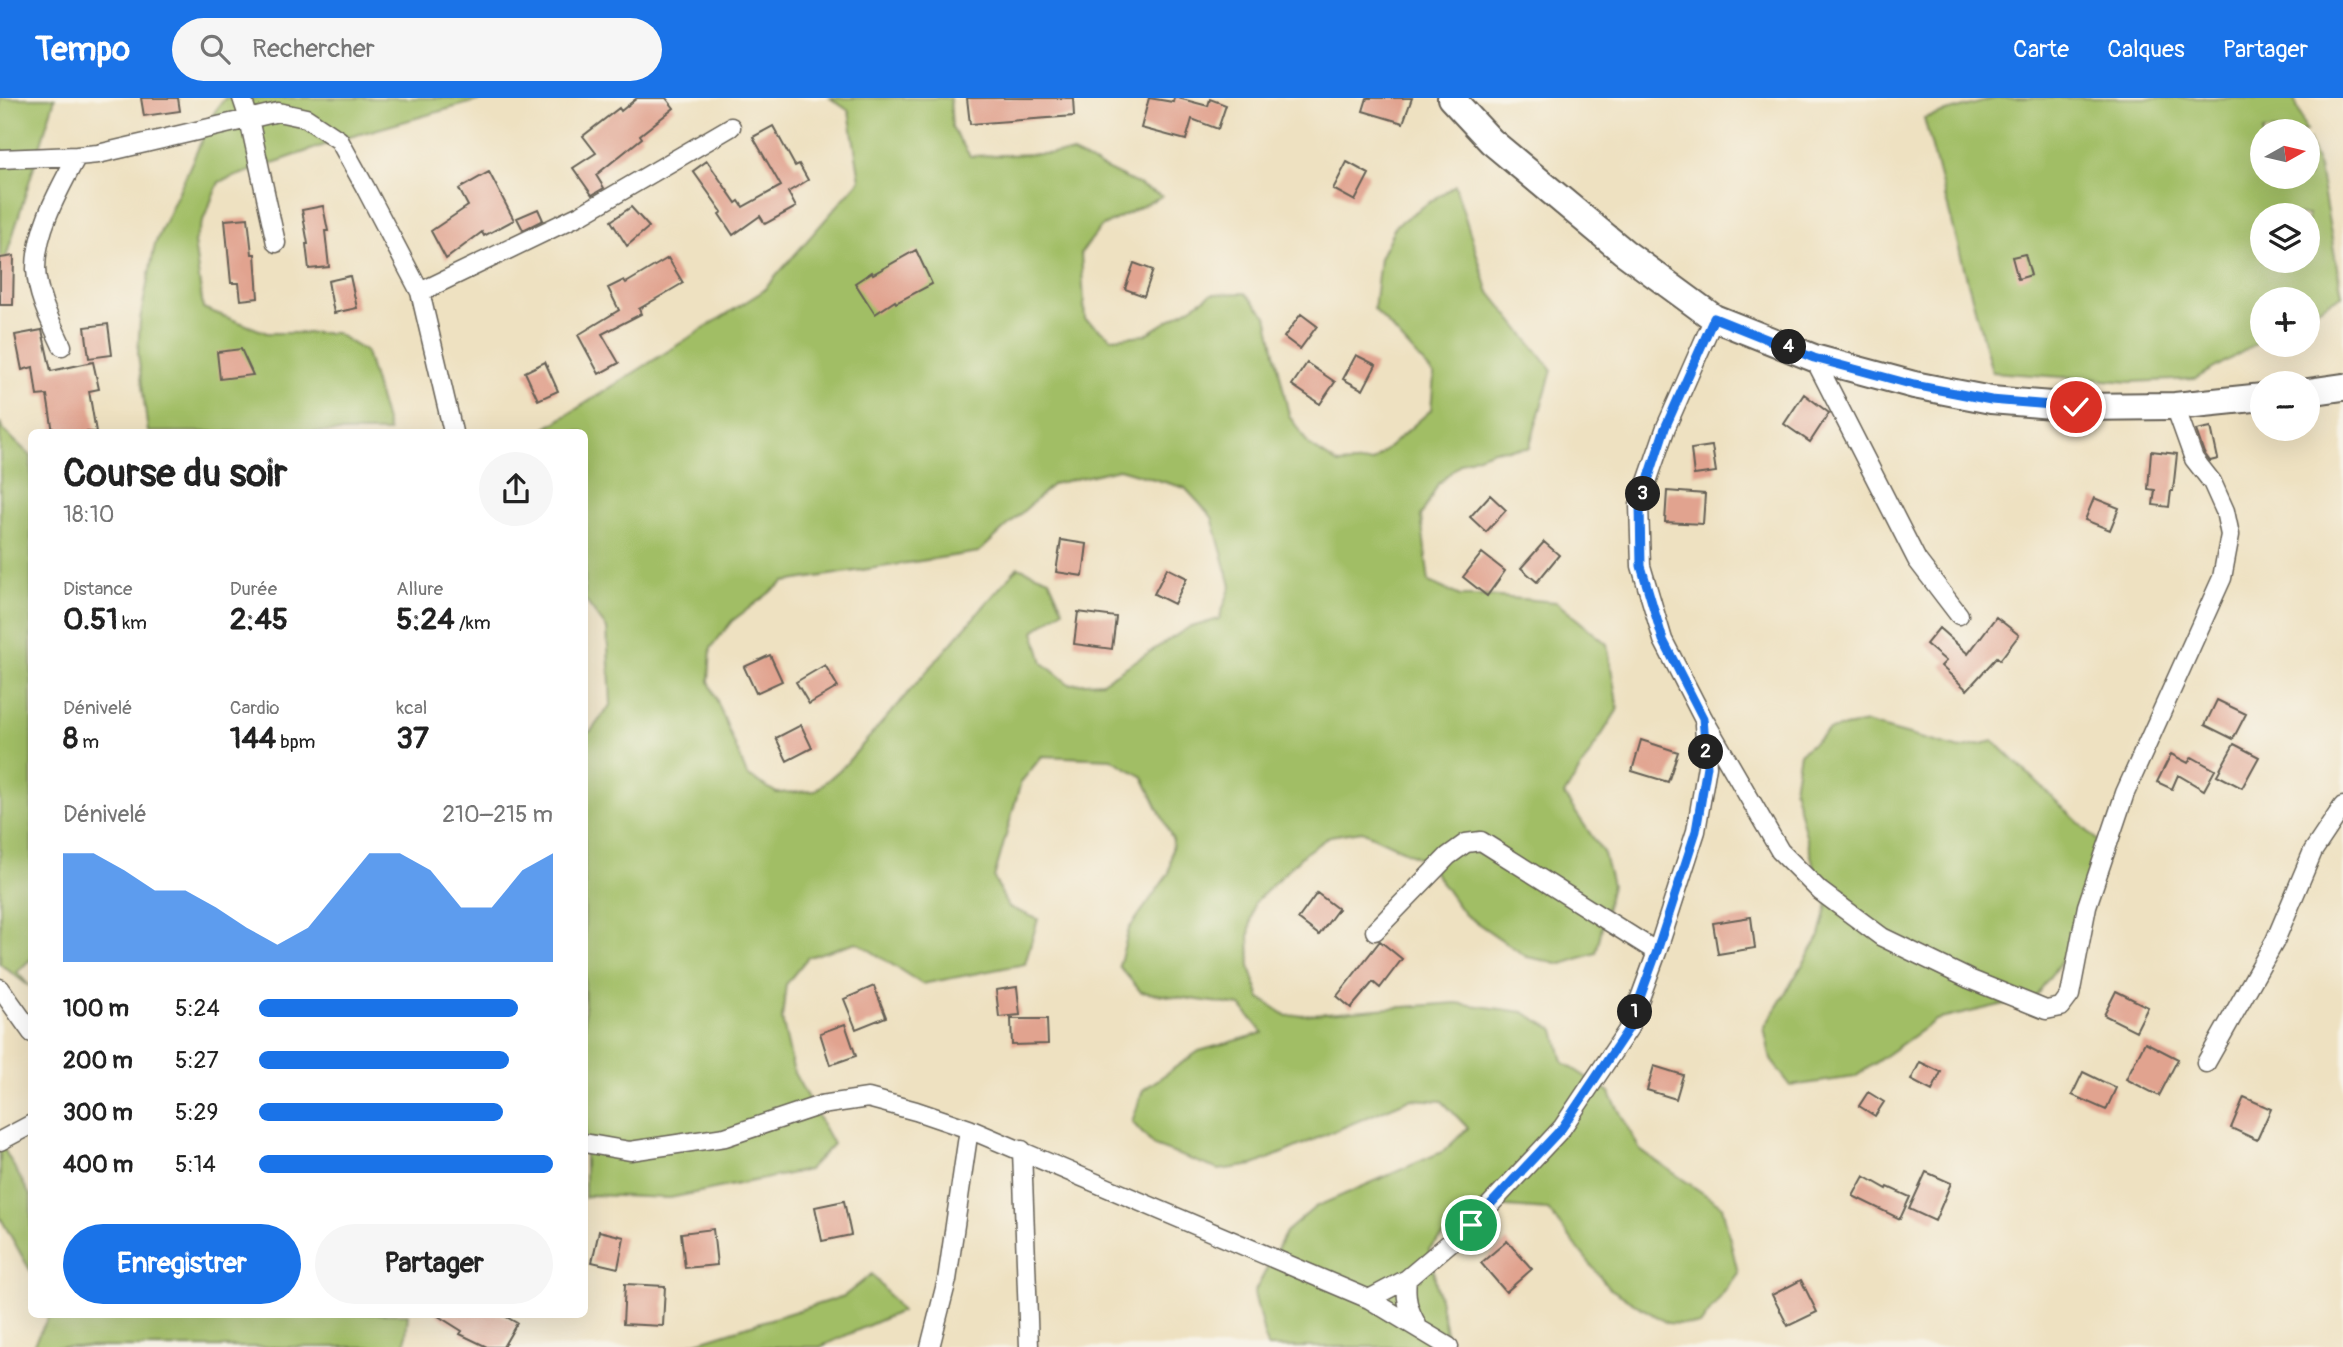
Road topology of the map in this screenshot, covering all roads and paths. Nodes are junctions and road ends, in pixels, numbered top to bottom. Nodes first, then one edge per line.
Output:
1 (242, 98) edge
2 (1451, 98) edge
3 (248, 119) junction
4 (731, 127) dead end
5 (77, 156) junction
6 (0, 159) edge
7 (276, 243) dead end
8 (421, 292) junction
9 (1714, 318) junction
10 (62, 346) dead end
11 (1814, 358) junction
12 (2343, 387) edge
13 (2320, 390) edge
14 (2250, 398) edge
15 (2175, 406) junction
16 (452, 429) edge
17 (1959, 615) dead end
18 (1703, 718) junction
19 (2343, 806) edge
20 (1375, 930) dead end
21 (1657, 951) junction
22 (0, 988) edge
23 (28, 1026) edge
24 (2206, 1063) dead end
25 (28, 1126) edge
26 (969, 1129) junction
27 (0, 1142) edge
28 (588, 1144) edge
29 (1022, 1150) junction
30 (1407, 1279) junction
31 (1368, 1298) junction
32 (1418, 1327) junction
33 (930, 1347) edge
34 (1029, 1347) edge
35 (1449, 1347) edge

1 - 3 street
2 - 9 street
3 - 5 street
3 - 7 street
3 - 8 street
4 - 8 street
5 - 6 street
5 - 10 street
8 - 16 street
9 - 11 street
9 - 18 street
11 - 15 street
11 - 17 street
12 - 13 street
14 - 15 street
15 - 18 street
18 - 21 street
19 - 24 street
20 - 21 street
21 - 30 street
22 - 23 street
25 - 27 street
26 - 28 street
26 - 29 street
26 - 33 street
29 - 31 street
29 - 34 street
30 - 31 street
30 - 32 street
31 - 32 street
32 - 35 street

